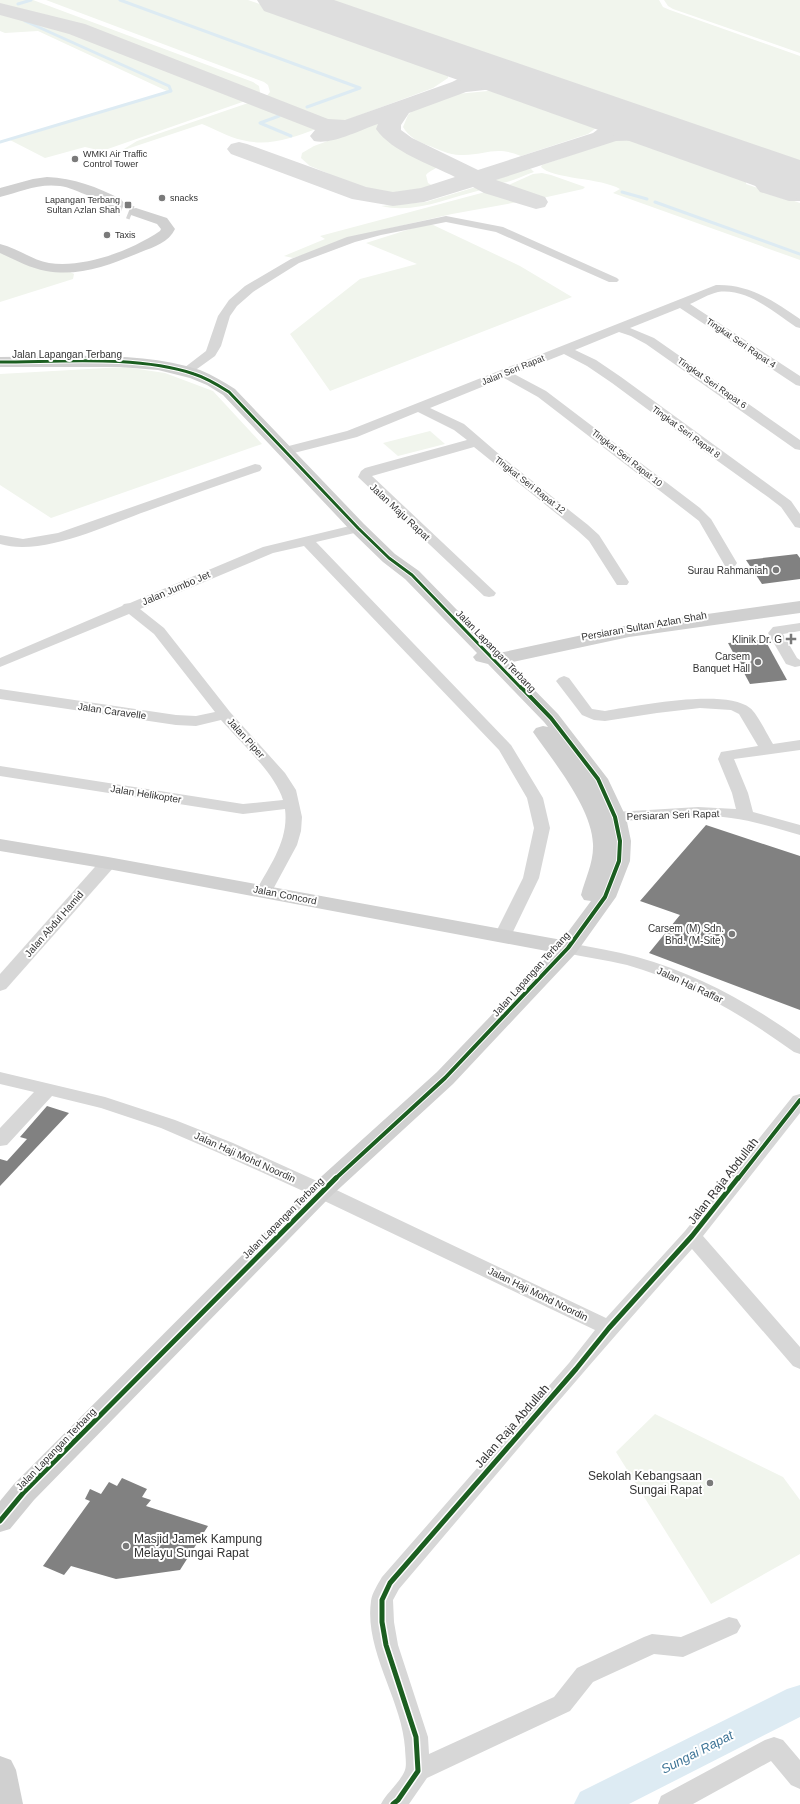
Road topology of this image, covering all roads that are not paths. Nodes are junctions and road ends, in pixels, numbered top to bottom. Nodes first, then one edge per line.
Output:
1 (0, 193) edge
2 (109, 200) tunnel mouth
3 (137, 213) tunnel mouth
4 (0, 248) edge
5 (613, 280) dead end
6 (682, 304) junction
7 (800, 324) edge
8 (619, 328) junction
9 (564, 349) junction
10 (0, 362) edge
11 (186, 371) junction
12 (504, 373) junction
13 (800, 382) edge
14 (420, 408) junction
15 (476, 442) junction
16 (800, 446) edge
17 (286, 451) junction
18 (255, 468) dead end
19 (800, 524) edge
20 (358, 528) junction
21 (0, 539) edge
22 (306, 540) junction
23 (389, 558) junction
24 (730, 564) dead end
25 (622, 582) dead end
26 (489, 593) dead end
27 (419, 601) junction
28 (800, 603) edge
29 (800, 607) edge
30 (129, 608) junction
31 (800, 627) edge
32 (470, 634) junction
33 (554, 647) junction
34 (527, 648) junction
35 (490, 658) junction
36 (0, 663) edge
37 (795, 663) dead end
38 (564, 681) dead end
39 (518, 684) junction
40 (0, 694) edge
41 (524, 712) junction
42 (225, 715) junction
43 (800, 745) edge
44 (768, 749) junction
45 (0, 771) edge
46 (588, 801) junction
47 (292, 803) junction
48 (746, 816) junction
49 (615, 817) junction
50 (800, 830) edge
51 (604, 842) junction
52 (0, 845) edge
53 (108, 863) junction
54 (264, 891) junction
55 (597, 906) junction
56 (503, 936) junction
57 (568, 948) junction
58 (0, 985) edge
59 (800, 1048) edge
60 (0, 1078) edge
61 (48, 1089) junction
62 (800, 1100) edge
63 (0, 1140) edge
64 (321, 1191) junction
65 (692, 1236) junction
66 (608, 1328) junction
67 (800, 1361) edge
68 (0, 1521) edge
69 (729, 1626) dead end
70 (0, 1770) edge
71 (418, 1771) junction
72 (800, 1778) edge
73 (6, 1804) edge
74 (393, 1804) edge
75 (670, 1804) edge

1 - 2 street
3 - 4 street
5 - 11 street
6 - 7 street, Jalan Seri Rapat
6 - 8 street, Jalan Seri Rapat
6 - 13 street, Tingkat Seri Rapat 4
8 - 9 street, Jalan Seri Rapat
8 - 16 street, Tingkat Seri Rapat 6
9 - 12 street, Jalan Seri Rapat
9 - 19 street, Tingkat Seri Rapat 8
10 - 11 street, Jalan Lapangan Terbang
11 - 17 street, Jalan Lapangan Terbang
12 - 14 street, Jalan Seri Rapat
12 - 24 street, Tingkat Seri Rapat 10
14 - 15 street, Tingkat Seri Rapat 12
14 - 17 street, Jalan Seri Rapat
15 - 25 street, Tingkat Seri Rapat 12
15 - 26 street, Jalan Maju Rapat
17 - 20 street, Jalan Lapangan Terbang
18 - 21 street
20 - 22 street, Jalan Jumbo Jet
20 - 23 street, Jalan Lapangan Terbang
22 - 30 street, Jalan Jumbo Jet
22 - 56 street
23 - 27 street, Jalan Lapangan Terbang
23 - 32 street, Jalan Lapangan Terbang
27 - 35 street
27 - 41 street, Jalan Lapangan Terbang
28 - 34 street, Persiaran Sultan Azlan Shah
29 - 33 street, Persiaran Sultan Azlan Shah
30 - 36 street, Jalan Jumbo Jet
30 - 42 street, Jalan Piper
31 - 37 street
32 - 34 street
32 - 35 street, Jalan Lapangan Terbang
33 - 35 street, Persiaran Sultan Azlan Shah
33 - 39 street
34 - 35 street, Persiaran Sultan Azlan Shah
35 - 39 street, Jalan Lapangan Terbang
35 - 41 street
38 - 44 street
39 - 49 street, Jalan Lapangan Terbang
40 - 42 street, Jalan Caravelle
41 - 46 street, Jalan Lapangan Terbang
42 - 47 street, Jalan Piper
43 - 44 street
44 - 48 street
45 - 47 street, Jalan Helikopter
46 - 49 street
46 - 51 street, Jalan Lapangan Terbang
47 - 54 street, Jalan Piper
48 - 49 street, Persiaran Seri Rapat
48 - 50 street, Persiaran Seri Rapat
49 - 51 street
49 - 55 street, Jalan Lapangan Terbang
51 - 55 street, Jalan Lapangan Terbang
52 - 53 street, Jalan Concord
53 - 54 street, Jalan Concord
53 - 58 street, Jalan Abdul Hamid
54 - 56 street, Jalan Concord
55 - 57 street, Jalan Lapangan Terbang
56 - 57 street, Jalan Concord
57 - 59 street, Jalan Hai Raffar
57 - 64 street, Jalan Lapangan Terbang
60 - 61 street, Jalan Haji Mohd Noordin
61 - 63 street
61 - 64 street, Jalan Haji Mohd Noordin
62 - 65 street, Jalan Raja Abdullah
64 - 66 street, Jalan Haji Mohd Noordin
64 - 68 street, Jalan Lapangan Terbang
65 - 66 street, Jalan Raja Abdullah
65 - 67 street
66 - 71 street, Jalan Raja Abdullah
69 - 71 street
70 - 73 street
71 - 74 street
72 - 75 street

